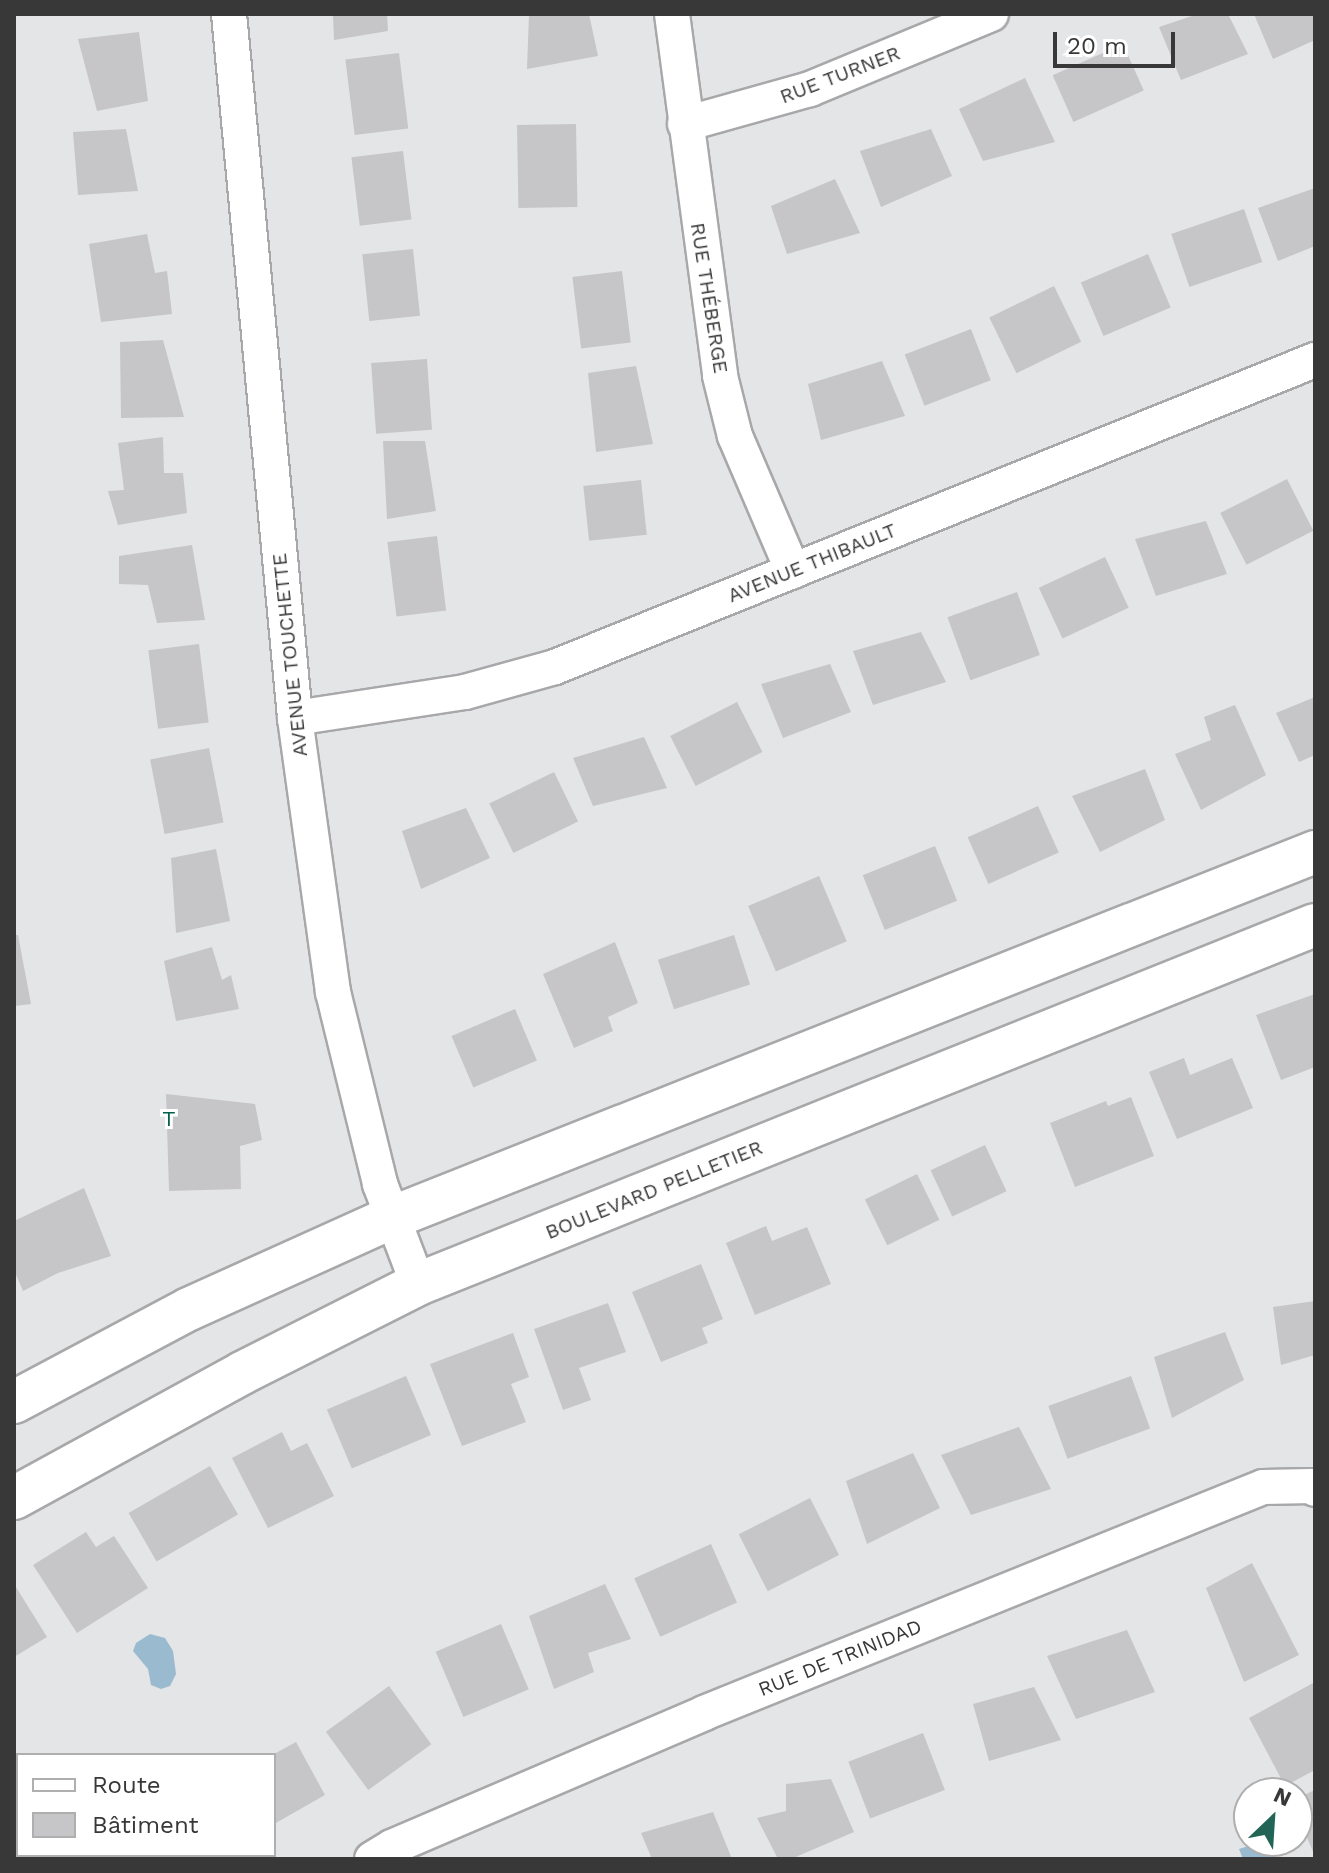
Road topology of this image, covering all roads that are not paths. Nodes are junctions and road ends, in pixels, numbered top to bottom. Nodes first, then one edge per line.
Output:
1 (229, 14) edge
2 (672, 14) edge
3 (991, 14) edge
4 (685, 124) junction
5 (1315, 360) edge
6 (793, 571) junction
7 (295, 718) junction
8 (1315, 852) edge
9 (1315, 925) edge
10 (391, 1218) junction
11 (418, 1284) junction
12 (14, 1402) edge
13 (1315, 1489) edge
14 (14, 1498) edge
15 (372, 1859) edge

1 - 7 street, AVENUE TOUCHETTE
2 - 4 street, RUE THÉBERGE
3 - 4 street, RUE TURNER
4 - 6 street, RUE THÉBERGE
5 - 6 street, AVENUE THIBAULT
6 - 7 street, AVENUE THIBAULT
7 - 10 street, AVENUE TOUCHETTE
8 - 10 street
9 - 11 street, BOULEVARD PELLETIER
10 - 11 street, AVENUE TOUCHETTE
10 - 12 street
11 - 14 street, BOULEVARD PELLETIER
13 - 15 street, RUE DE TRINIDAD

